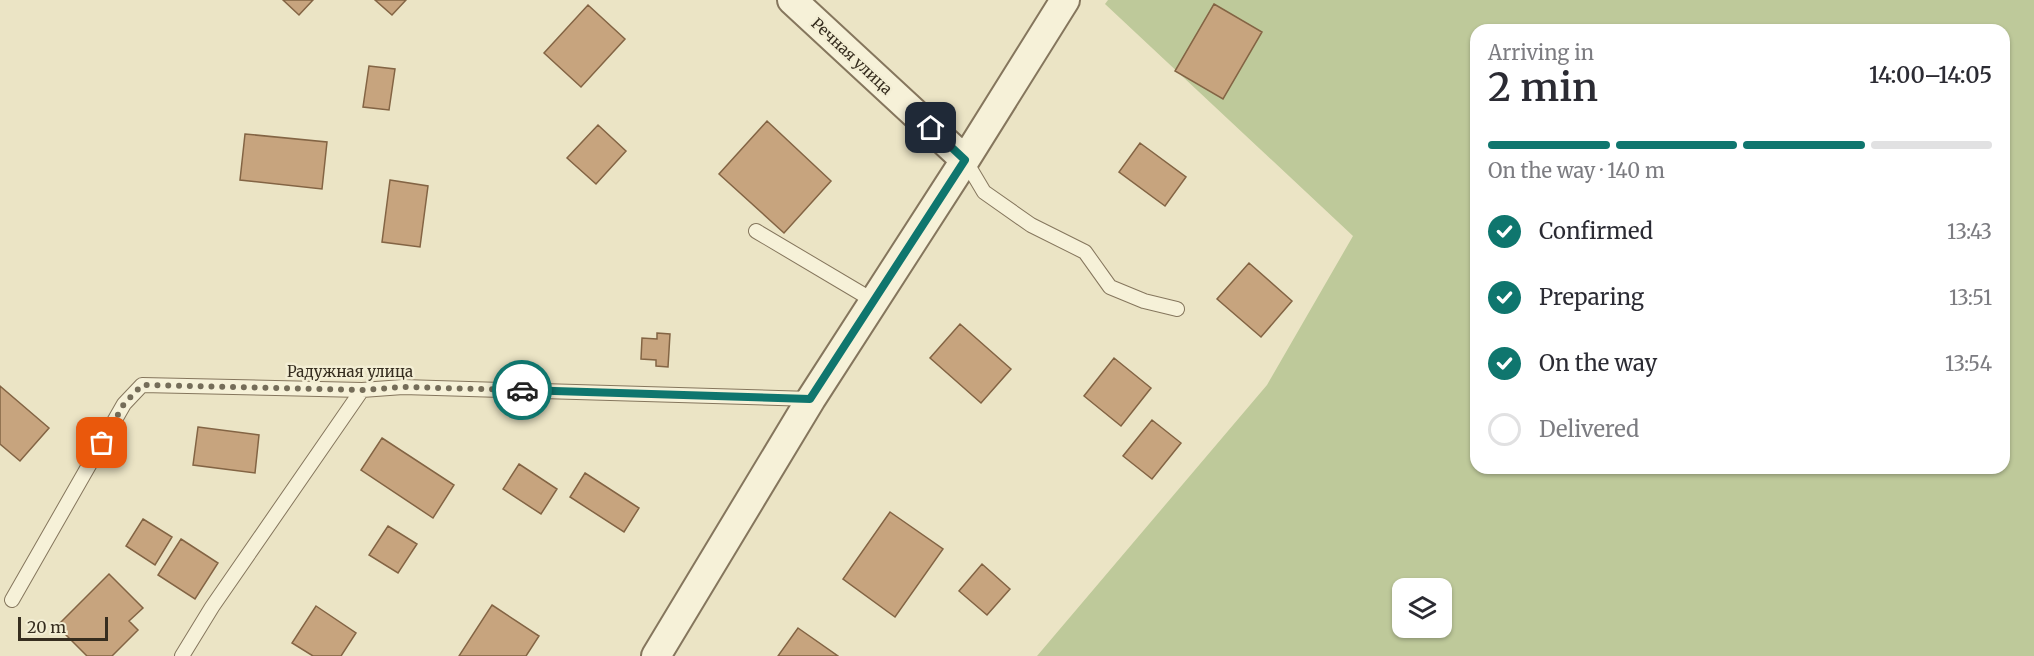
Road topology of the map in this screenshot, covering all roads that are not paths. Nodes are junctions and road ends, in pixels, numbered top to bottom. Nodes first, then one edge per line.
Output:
1 (792, 0) edge
2 (1065, 0) edge
3 (965, 160) junction
4 (756, 231) dead end
5 (874, 301) junction
6 (1177, 309) dead end
7 (362, 390) junction
8 (810, 399) junction
9 (12, 600) dead end
10 (182, 656) edge
11 (656, 656) edge

1 - 3 street, Речная улица
2 - 3 street
3 - 5 street
3 - 6 lane
4 - 5 lane
5 - 8 street
7 - 8 lane, Радужная улица
7 - 9 lane, Радужная улица
7 - 10 lane
8 - 11 street

